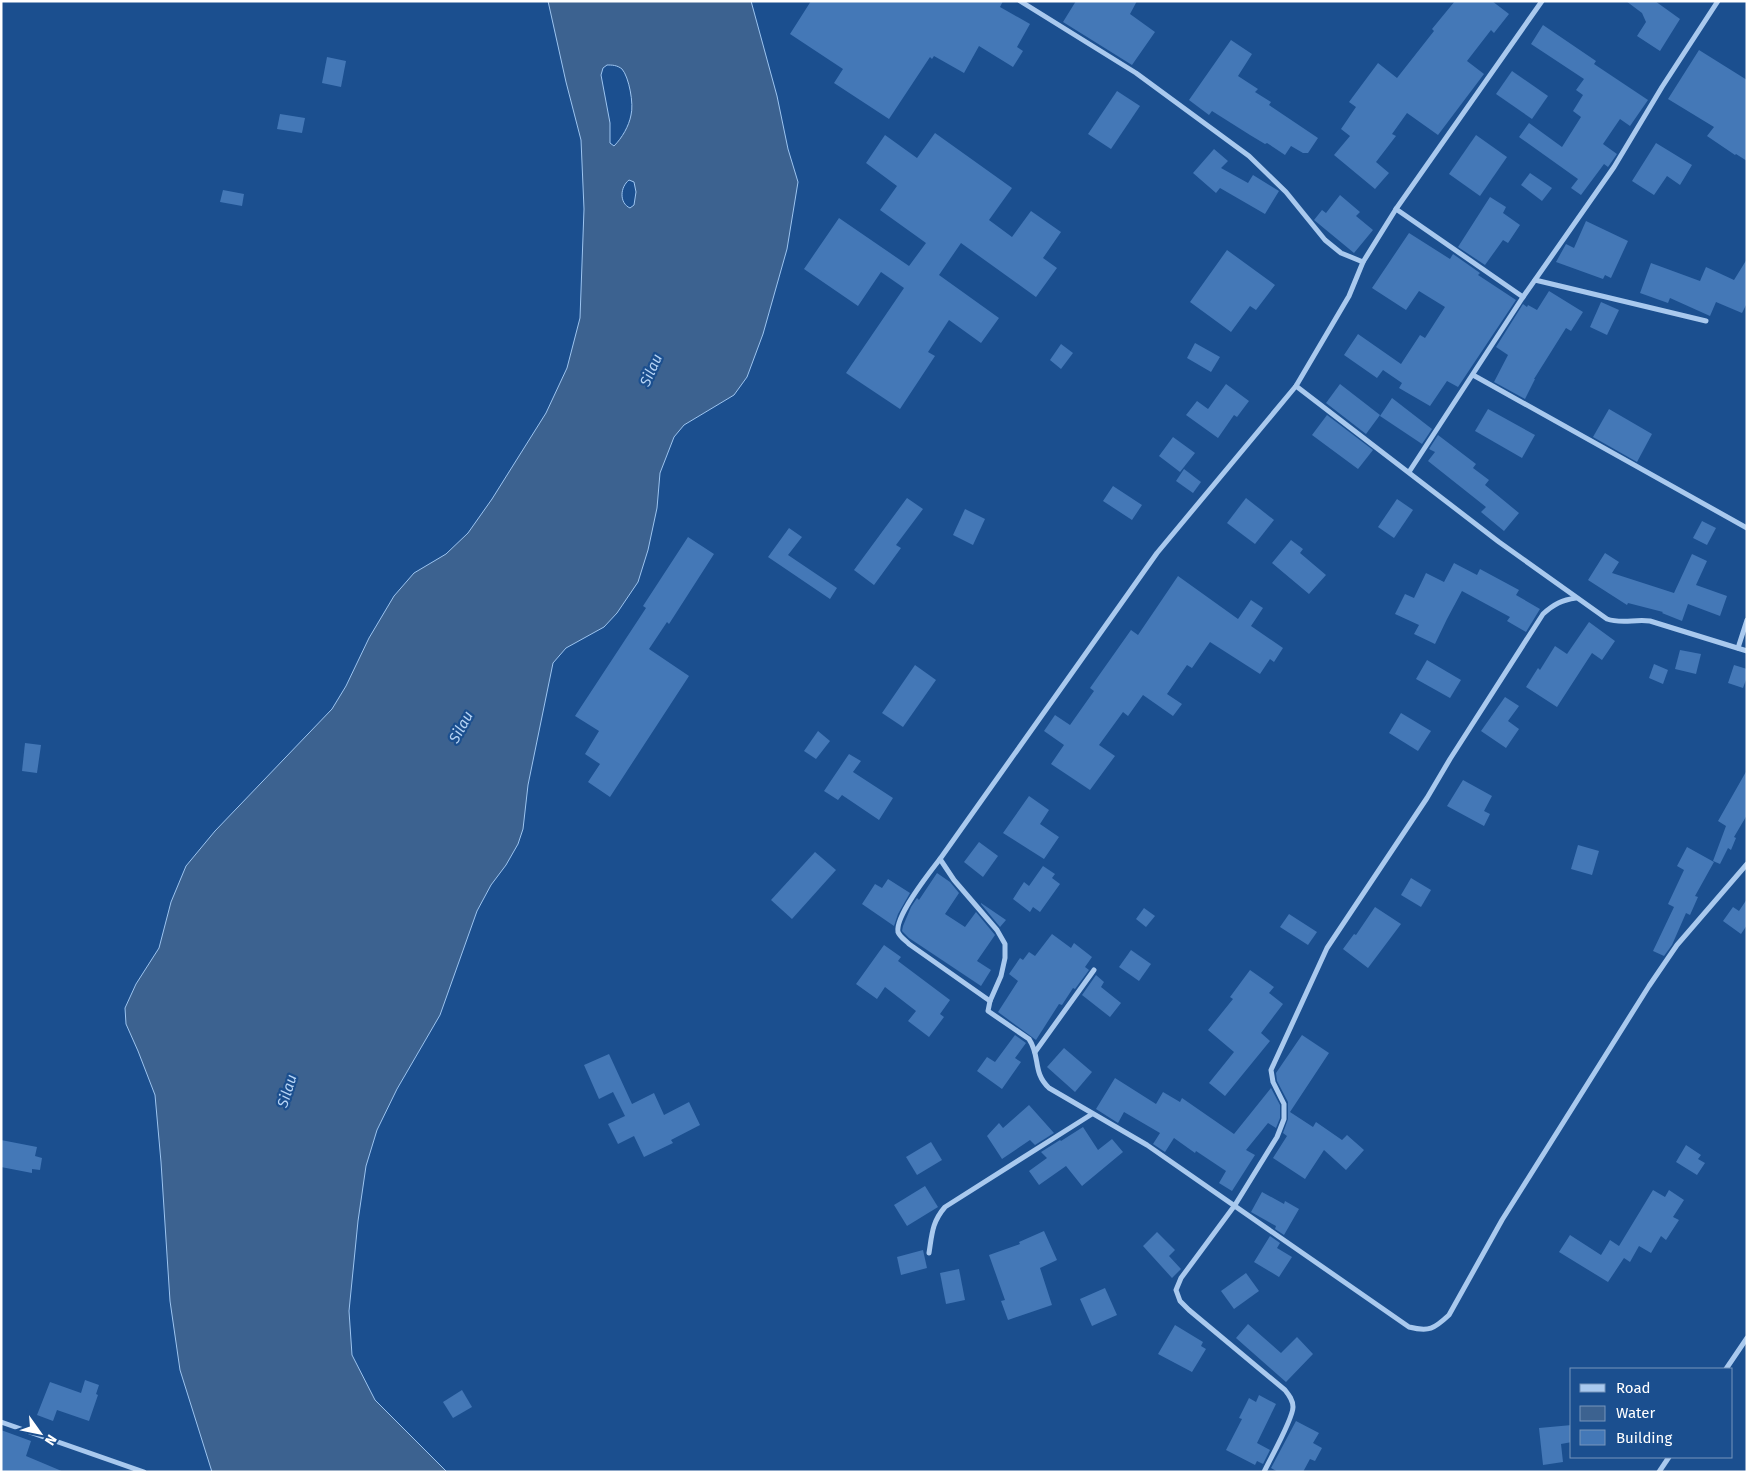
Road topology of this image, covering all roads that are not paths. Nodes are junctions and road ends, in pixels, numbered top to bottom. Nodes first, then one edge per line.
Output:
1 (1020, 1) edge
2 (1542, 1) edge
3 (1718, 1) edge
4 (1396, 209) junction
5 (1363, 262) junction
6 (1535, 280) junction
7 (1523, 297) junction
8 (1706, 321) dead end
9 (1473, 375) junction
10 (1296, 386) junction
11 (1409, 472) junction
12 (1747, 528) edge
13 (1576, 598) junction
14 (1747, 620) edge
15 (1738, 648) junction
16 (1747, 651) edge
17 (940, 859) junction
18 (1747, 864) edge
19 (1094, 970) dead end
20 (990, 1000) junction
21 (1035, 1052) junction
22 (1092, 1114) junction
23 (1235, 1205) junction
24 (929, 1253) dead end
25 (1747, 1338) edge
26 (1727, 1368) edge
27 (1, 1422) edge
28 (1668, 1458) edge
29 (144, 1472) edge
30 (1264, 1472) edge
31 (1659, 1472) edge

1 - 5 street
2 - 4 street
3 - 6 street
4 - 5 street
4 - 7 street
5 - 10 street
6 - 7 street
6 - 8 street
7 - 9 street
9 - 11 street
9 - 12 street
10 - 11 street
10 - 17 street
11 - 13 street
13 - 15 street
13 - 23 street
14 - 15 street
15 - 16 street
17 - 20 street
17 - 20 street
18 - 23 street
19 - 21 street
20 - 21 street
21 - 22 street
22 - 23 street
22 - 24 street
23 - 30 street
25 - 26 street
27 - 29 street
28 - 31 street

